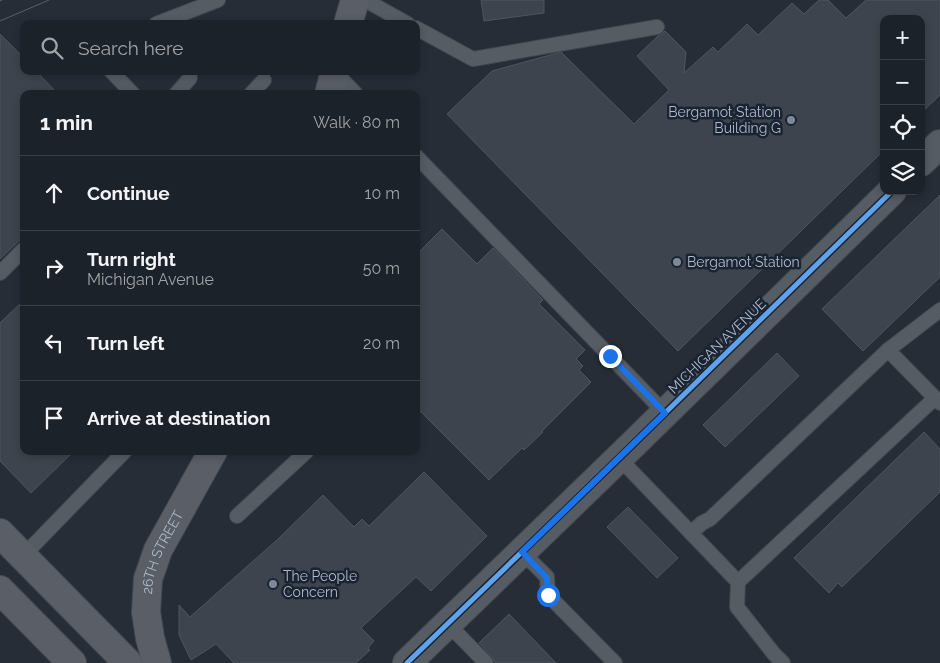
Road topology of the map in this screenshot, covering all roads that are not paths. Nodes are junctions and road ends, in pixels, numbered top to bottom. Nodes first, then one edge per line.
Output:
1 (218, 0) edge
2 (355, 0) edge
3 (366, 0) edge
4 (177, 20) edge
5 (349, 20) edge
6 (401, 20) edge
7 (657, 28) dead end
8 (420, 30) edge
9 (115, 75) edge
10 (189, 75) edge
11 (333, 79) edge
12 (264, 80) dead end
13 (129, 90) edge
14 (180, 90) edge
15 (255, 90) edge
16 (350, 90) edge
17 (940, 144) edge
18 (925, 158) edge
19 (420, 160) edge
20 (888, 195) edge
21 (20, 253) edge
22 (0, 273) edge
23 (940, 310) edge
24 (888, 350) junction
25 (938, 400) edge
26 (665, 413) junction
27 (121, 455) edge
28 (211, 455) edge
29 (303, 455) edge
30 (619, 458) junction
31 (237, 516) dead end
32 (691, 532) junction
33 (0, 533) edge
34 (522, 552) junction
35 (23, 556) junction
36 (738, 582) junction
37 (0, 590) edge
38 (448, 624) junction
39 (423, 658) edge
40 (72, 663) edge
41 (128, 663) edge
42 (157, 663) edge
43 (486, 663) edge
44 (615, 663) edge
45 (783, 663) edge

1 - 4 lane
2 - 5 main road
3 - 6 lane
7 - 8 lane
9 - 13 lane
10 - 14 lane
11 - 16 lane
12 - 15 lane
17 - 18 street
19 - 26 lane
20 - 26 street, MICHIGAN AVENUE
21 - 22 lane
23 - 24 lane
24 - 25 lane
24 - 32 lane
25 - 36 lane
26 - 30 street, MICHIGAN AVENUE
27 - 35 lane
28 - 42 main road, 26TH STREET
29 - 31 lane
30 - 32 lane
30 - 34 street, MICHIGAN AVENUE
32 - 36 lane
33 - 35 main road
34 - 38 street, MICHIGAN AVENUE
34 - 44 lane
35 - 41 main road
36 - 45 lane
37 - 40 main road
38 - 39 street, MICHIGAN AVENUE
38 - 43 lane

